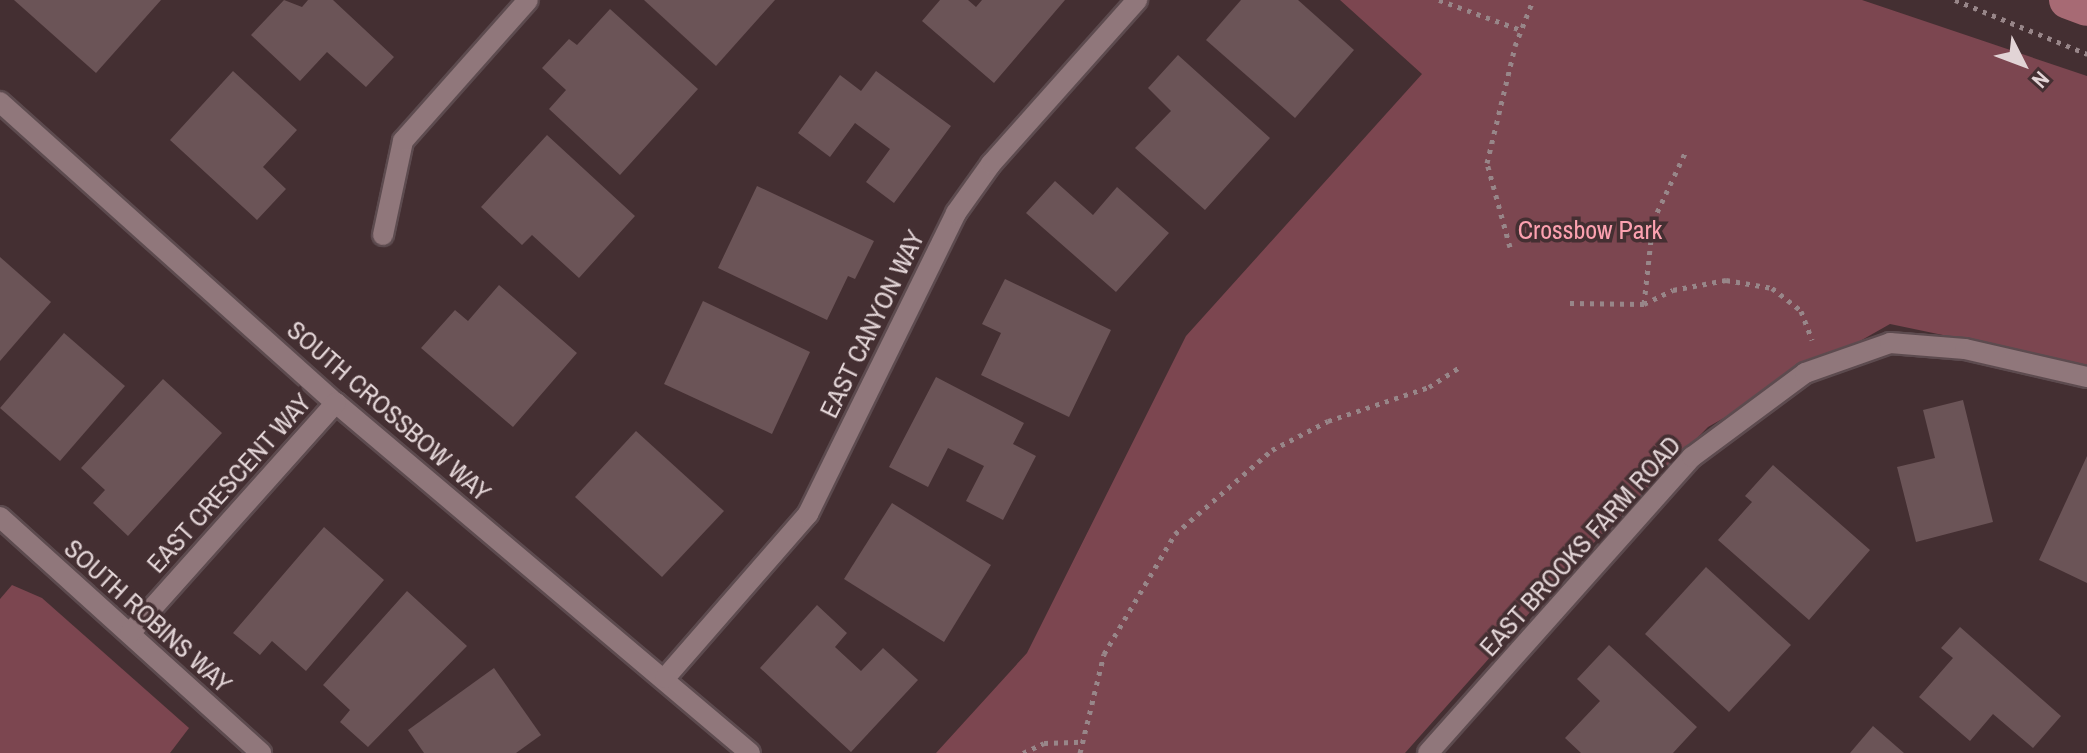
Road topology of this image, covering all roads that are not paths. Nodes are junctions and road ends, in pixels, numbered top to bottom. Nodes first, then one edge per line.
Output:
1 (528, 0) edge
2 (1137, 0) edge
3 (0, 102) edge
4 (383, 235) dead end
5 (2087, 377) edge
6 (336, 403) junction
7 (0, 517) edge
8 (130, 633) junction
9 (665, 678) junction
10 (261, 753) edge
11 (750, 753) edge
12 (1428, 753) edge

1 - 4 street
2 - 9 street, EAST CANYON WAY
3 - 6 street, SOUTH CROSSBOW WAY
5 - 12 street, EAST BROOKS FARM ROAD
6 - 8 street, EAST CRESCENT WAY
6 - 9 street, SOUTH CROSSBOW WAY
7 - 8 street, SOUTH ROBINS WAY
8 - 10 street, SOUTH ROBINS WAY
9 - 11 street, SOUTH CROSSBOW WAY

